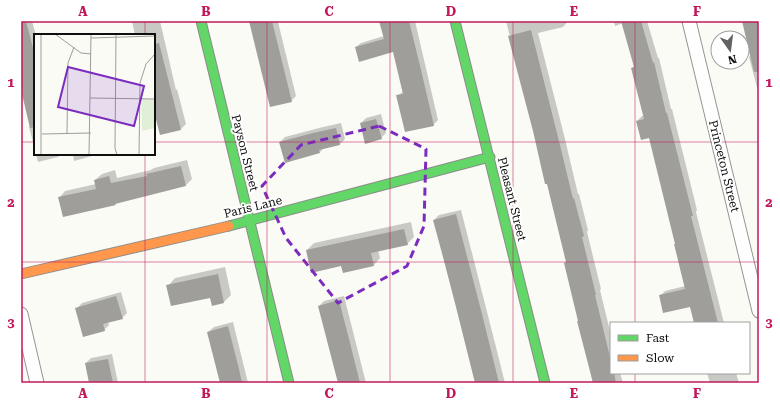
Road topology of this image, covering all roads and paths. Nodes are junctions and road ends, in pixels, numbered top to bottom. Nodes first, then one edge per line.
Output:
1 (201, 21) edge
2 (455, 21) edge
3 (689, 21) edge
4 (490, 158) junction
5 (250, 221) junction
6 (21, 274) edge
7 (759, 311) edge
8 (21, 314) edge
9 (37, 383) edge
10 (289, 383) edge
11 (545, 383) edge

1 - 5 street, Payson Street
2 - 4 street, Pleasant Street
3 - 7 street, Princeton Street
4 - 5 street, Paris Lane
4 - 11 street, Pleasant Street
5 - 6 street, Paris Lane
5 - 10 street, Payson Street
8 - 9 street

